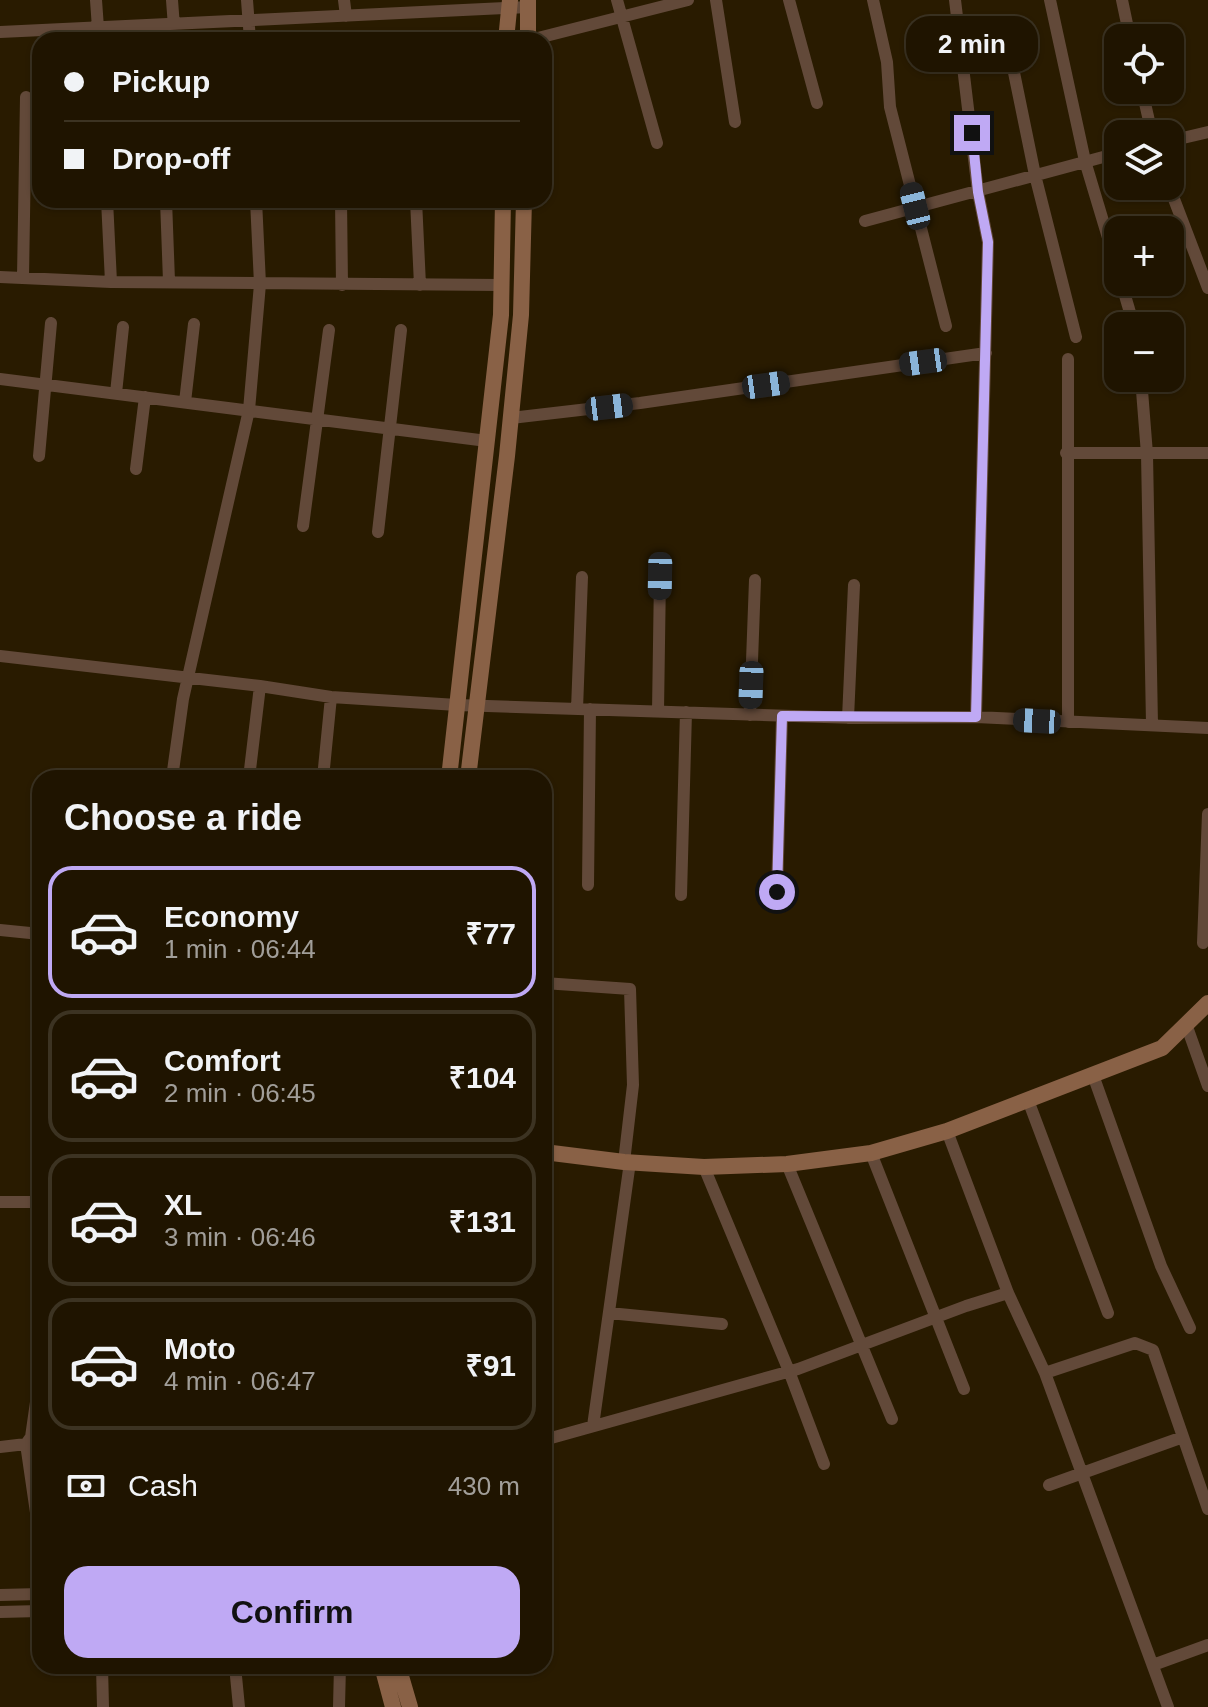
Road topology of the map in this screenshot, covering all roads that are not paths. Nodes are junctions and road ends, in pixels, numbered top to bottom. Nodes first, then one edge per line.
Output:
1 (96, 0) edge
2 (172, 0) edge
3 (247, 0) edge
4 (344, 0) edge
5 (617, 0) edge
6 (688, 0) edge
7 (716, 0) edge
8 (789, 0) edge
9 (873, 0) edge
10 (955, 0) edge
11 (1050, 0) edge
12 (1122, 0) edge
13 (509, 4) edge
14 (528, 4) edge
15 (407, 6) edge
16 (620, 15) junction
17 (346, 16) junction
18 (249, 22) junction
19 (174, 23) junction
20 (1127, 24) edge
21 (98, 28) junction
22 (0, 32) edge
23 (111, 32) edge
24 (127, 32) edge
25 (175, 32) edge
26 (250, 32) edge
27 (507, 32) edge
28 (529, 32) edge
29 (552, 34) edge
30 (1010, 53) dead end
31 (26, 97) dead end
32 (817, 103) dead end
33 (735, 122) dead end
34 (1208, 132) edge
35 (1184, 138) edge
36 (657, 143) dead end
37 (1104, 156) edge
38 (1085, 161) junction
39 (1035, 175) junction
40 (978, 192) junction
41 (1174, 200) edge
42 (915, 206) junction
43 (107, 208) edge
44 (166, 208) edge
45 (256, 208) edge
46 (341, 208) edge
47 (416, 208) edge
48 (503, 208) edge
49 (524, 208) edge
50 (865, 221) dead end
51 (1104, 224) edge
52 (0, 277) edge
53 (23, 277) junction
54 (169, 281) junction
55 (111, 282) junction
56 (260, 284) junction
57 (342, 285) junction
58 (420, 285) junction
59 (501, 285) junction
60 (1208, 288) edge
61 (51, 323) dead end
62 (194, 324) dead end
63 (946, 326) dead end
64 (123, 327) dead end
65 (329, 330) dead end
66 (401, 330) dead end
67 (1076, 337) dead end
68 (986, 353) junction
69 (1068, 359) dead end
70 (0, 379) edge
71 (45, 384) junction
72 (1142, 392) edge
73 (116, 393) junction
74 (145, 397) junction
75 (185, 402) junction
76 (249, 410) junction
77 (318, 418) junction
78 (511, 418) junction
79 (389, 428) junction
80 (487, 441) junction
81 (1066, 453) junction
82 (1208, 453) edge
83 (1147, 454) junction
84 (39, 456) dead end
85 (136, 469) dead end
86 (303, 526) dead end
87 (378, 532) dead end
88 (660, 576) dead end
89 (582, 577) dead end
90 (755, 580) dead end
91 (854, 585) dead end
92 (0, 656) edge
93 (188, 678) junction
94 (260, 686) junction
95 (331, 697) junction
96 (477, 704) junction
97 (457, 705) junction
98 (584, 709) junction
99 (658, 711) junction
100 (686, 712) junction
101 (750, 715) junction
102 (782, 716) junction
103 (976, 717) junction
104 (848, 718) junction
105 (1068, 722) junction
106 (1152, 724) junction
107 (1208, 728) edge
108 (173, 770) edge
109 (250, 770) edge
110 (324, 770) edge
111 (450, 770) edge
112 (469, 770) edge
113 (1208, 814) edge
114 (588, 885) dead end
115 (777, 892) dead end
116 (681, 895) dead end
117 (0, 930) edge
118 (32, 933) edge
119 (1203, 943) dead end
120 (552, 984) edge
121 (1208, 1003) edge
122 (1186, 1024) junction
123 (1093, 1075) junction
124 (1208, 1086) edge
125 (1028, 1100) junction
126 (947, 1131) junction
127 (552, 1153) edge
128 (871, 1153) junction
129 (627, 1162) junction
130 (787, 1164) junction
131 (704, 1167) junction
132 (32, 1201) edge
133 (0, 1202) edge
134 (1008, 1293) junction
135 (609, 1313) junction
136 (1108, 1313) dead end
137 (935, 1318) junction
138 (722, 1324) dead end
139 (1190, 1328) dead end
140 (861, 1345) junction
141 (789, 1371) junction
142 (1045, 1373) junction
143 (964, 1389) dead end
144 (892, 1419) dead end
145 (593, 1426) junction
146 (1183, 1437) junction
147 (552, 1438) edge
148 (32, 1440) edge
149 (0, 1447) edge
150 (824, 1464) dead end
151 (1081, 1473) junction
152 (1049, 1485) dead end
153 (1208, 1508) edge
154 (32, 1594) edge
155 (0, 1595) edge
156 (32, 1611) edge
157 (0, 1612) edge
158 (1208, 1645) edge
159 (1153, 1665) junction
160 (102, 1674) edge
161 (236, 1674) edge
162 (340, 1674) edge
163 (384, 1674) edge
164 (400, 1674) edge
165 (103, 1707) edge
166 (239, 1707) edge
167 (339, 1707) edge
168 (393, 1707) edge
169 (410, 1707) edge
170 (1168, 1707) edge

1 - 21 street
2 - 19 street
3 - 18 street
4 - 17 street
5 - 16 street
6 - 16 street
7 - 33 street
8 - 32 street
9 - 42 street
10 - 40 street
11 - 38 street
12 - 20 street
13 - 14 street
13 - 15 street
13 - 27 street
14 - 28 street
15 - 17 street
16 - 29 street
16 - 36 street
17 - 18 street
18 - 19 street
18 - 26 street
19 - 24 street
19 - 25 street
21 - 22 street
21 - 23 street
30 - 39 street
31 - 53 street
34 - 35 street
37 - 38 street
38 - 39 street
38 - 51 street
39 - 40 street
39 - 67 street
40 - 42 street
40 - 68 street
41 - 60 street
42 - 50 street
42 - 63 street
43 - 55 street
44 - 54 street
45 - 56 street
46 - 57 street
47 - 58 street
48 - 59 street
49 - 78 street
52 - 53 street
53 - 55 street
54 - 55 street
54 - 56 street
56 - 57 street
56 - 76 street
57 - 58 street
58 - 59 street
59 - 80 street
61 - 71 street
62 - 75 street
64 - 73 street
65 - 77 street
66 - 79 street
68 - 78 street
68 - 103 street
69 - 81 street
70 - 71 street
71 - 73 street
71 - 84 street
72 - 83 street
73 - 74 street
74 - 75 street
74 - 85 street
75 - 76 street
76 - 77 street
76 - 93 street
77 - 79 street
77 - 86 street
78 - 96 street
79 - 80 street
79 - 87 street
80 - 97 street
81 - 83 street
81 - 105 street
82 - 83 street
83 - 106 street
88 - 99 street
89 - 98 street
90 - 101 street
91 - 104 street
92 - 93 street
93 - 94 street
93 - 108 street
94 - 95 street
94 - 109 street
95 - 97 street
95 - 110 street
96 - 97 street
96 - 98 street
96 - 112 street
97 - 111 street
98 - 99 street
98 - 114 street
99 - 100 street
100 - 101 street
100 - 116 street
101 - 102 street
102 - 104 street
102 - 115 street
103 - 104 street
103 - 105 street
105 - 106 street
106 - 107 street
113 - 119 street
117 - 118 street
120 - 129 street
121 - 122 street
122 - 123 street
122 - 124 street
123 - 125 street
123 - 139 street
125 - 126 street
125 - 136 street
126 - 128 street
126 - 134 street
127 - 129 street
128 - 130 street
128 - 137 street
129 - 131 street
129 - 135 street
130 - 131 street
130 - 140 street
131 - 141 street
132 - 133 street
134 - 137 street
134 - 142 street
135 - 138 street
135 - 145 street
137 - 140 street
137 - 143 street
140 - 141 street
140 - 144 street
141 - 145 street
141 - 150 street
142 - 146 street
142 - 151 street
145 - 147 street
146 - 151 street
146 - 153 street
148 - 149 street
151 - 152 street
151 - 159 street
154 - 155 street
156 - 157 street
158 - 159 street
159 - 170 street
160 - 165 street
161 - 166 street
162 - 167 street
163 - 168 street
164 - 169 street

